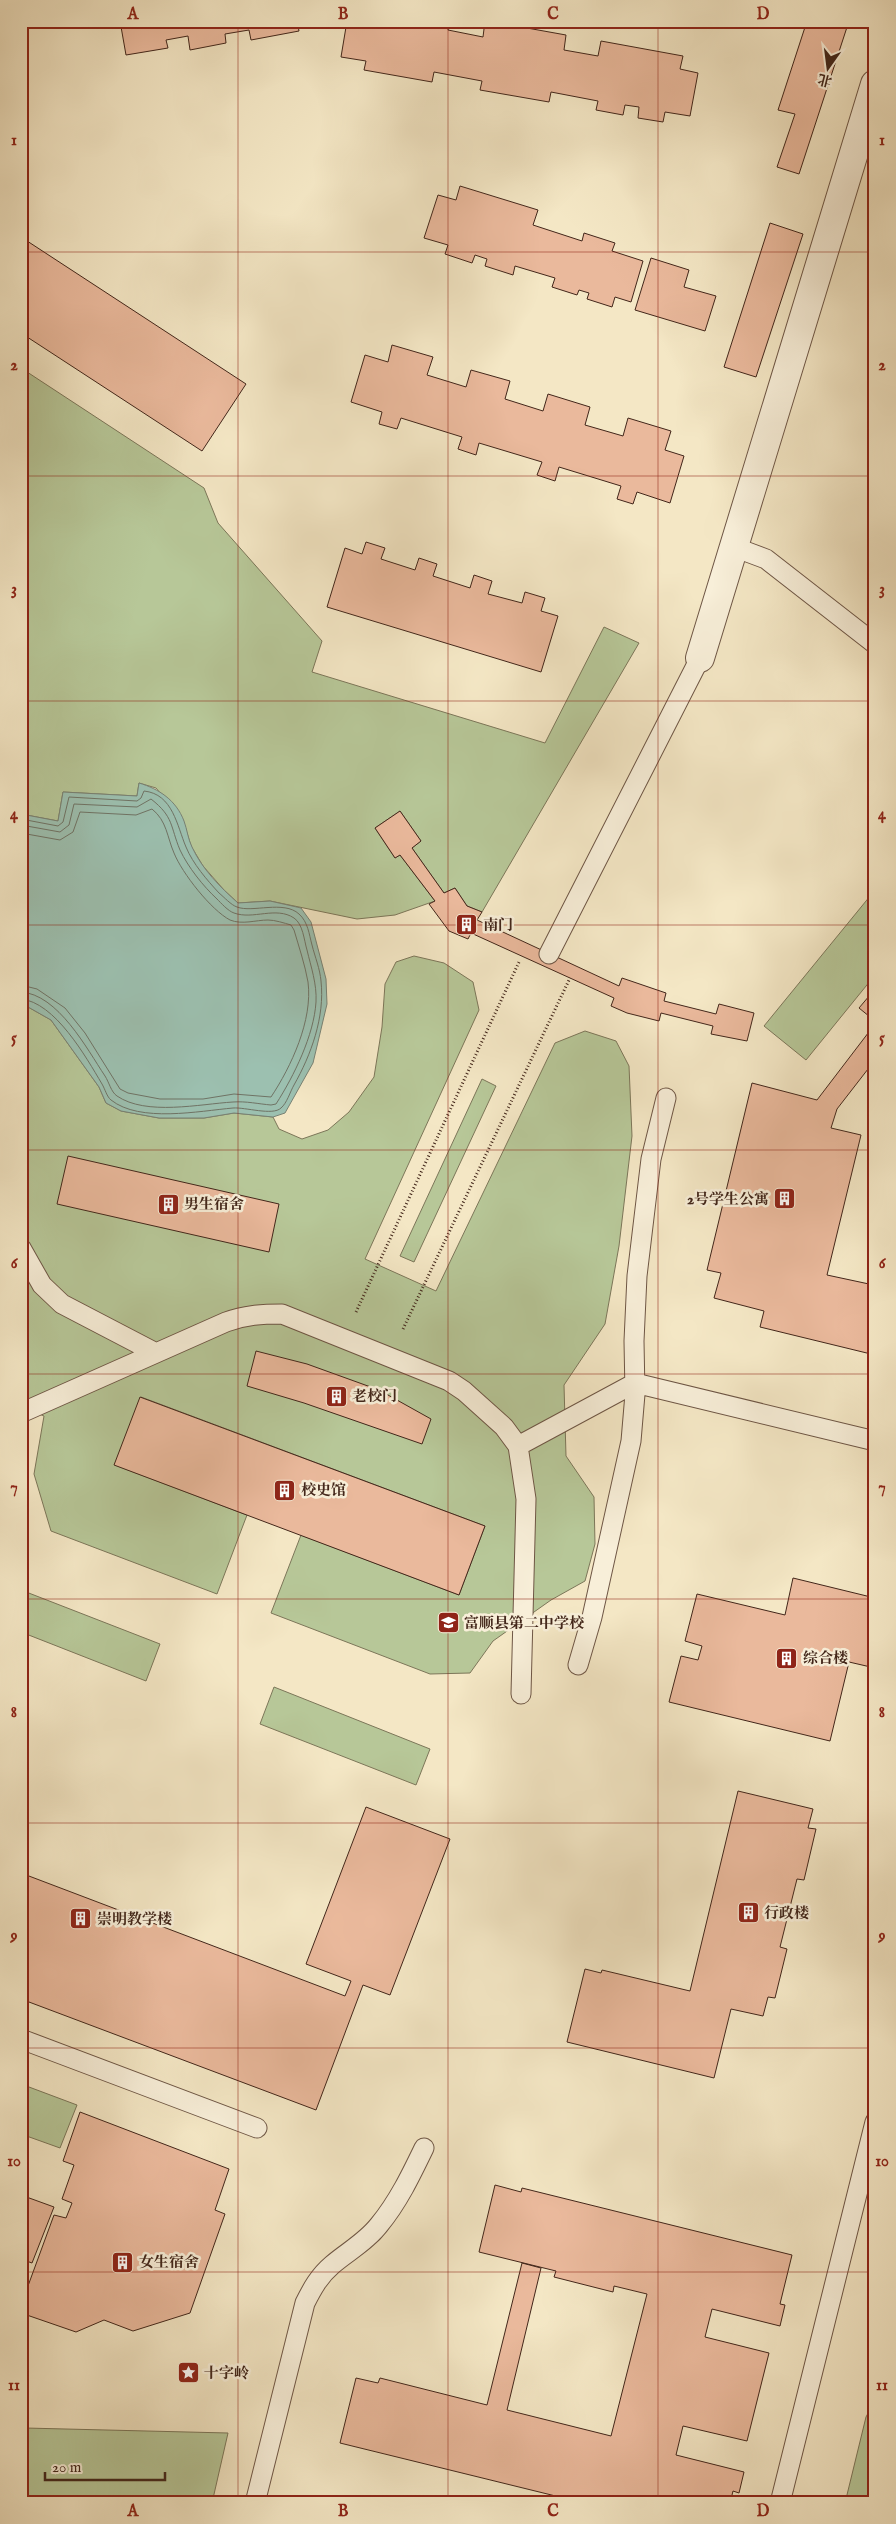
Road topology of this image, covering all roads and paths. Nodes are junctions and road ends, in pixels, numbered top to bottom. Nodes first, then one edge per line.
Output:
1 (875, 84) edge
2 (734, 547) junction
3 (875, 644) edge
4 (700, 658) joint
5 (549, 954) junction
6 (666, 1098) dead end
7 (21, 1248) edge
8 (344, 1339) junction
9 (156, 1353) junction
10 (390, 1357) junction
11 (635, 1383) junction
12 (21, 1413) edge
13 (875, 1441) edge
14 (518, 1446) junction
15 (578, 1665) dead end
16 (521, 1694) dead end
17 (21, 2039) edge
18 (875, 2122) edge
19 (257, 2128) dead end
20 (424, 2148) dead end
21 (255, 2503) edge
22 (780, 2503) edge

1 - 2 street
2 - 3 lane
2 - 4 street
4 - 5 lane
5 - 8 path
5 - 10 path
6 - 11 lane
7 - 9 lane
8 - 9 lane
8 - 10 lane
9 - 12 lane
10 - 14 lane
11 - 13 lane
11 - 14 lane
11 - 15 lane
14 - 16 lane
17 - 19 lane
18 - 22 lane
20 - 21 lane

